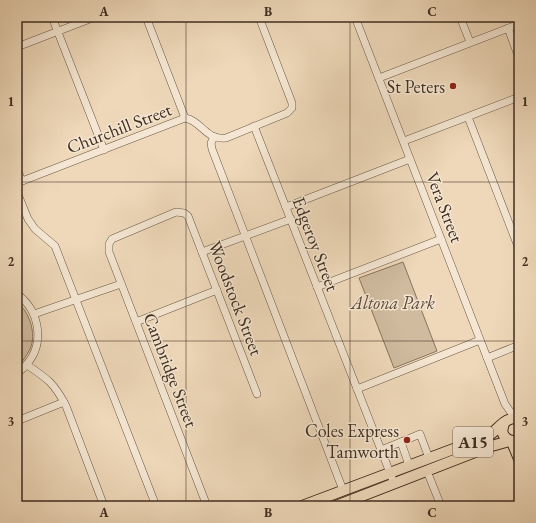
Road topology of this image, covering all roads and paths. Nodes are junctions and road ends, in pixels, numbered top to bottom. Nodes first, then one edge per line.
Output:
1 (52, 17) edge
2 (95, 17) edge
3 (146, 17) edge
4 (259, 17) edge
5 (355, 17) edge
6 (460, 17) edge
7 (519, 24) edge
8 (508, 28) junction
9 (58, 32) junction
10 (470, 42) junction
11 (17, 47) edge
12 (519, 58) edge
13 (379, 78) junction
14 (519, 97) edge
15 (468, 117) junction
16 (186, 118) junction
17 (254, 126) junction
18 (214, 137) junction
19 (404, 141) junction
20 (104, 150) junction
21 (410, 159) junction
22 (17, 169) edge
23 (19, 182) edge
24 (17, 192) edge
25 (286, 207) junction
26 (184, 213) joint
27 (291, 219) junction
28 (246, 236) junction
29 (441, 239) junction
30 (519, 249) edge
31 (202, 252) junction
32 (121, 284) junction
33 (317, 287) junction
34 (217, 290) junction
35 (17, 294) edge
36 (76, 300) junction
37 (34, 314) junction
38 (136, 322) junction
39 (480, 340) junction
40 (519, 345) edge
41 (487, 358) junction
42 (26, 365) junction
43 (17, 373) edge
44 (357, 389) junction
45 (257, 394) dead end
46 (64, 402) junction
47 (17, 420) edge
48 (511, 420) edge
49 (513, 441) edge
50 (401, 442) junction
51 (382, 450) junction
52 (429, 458) junction
53 (519, 459) edge
54 (409, 465) junction
55 (427, 471) junction
56 (390, 472) junction
57 (394, 483) junction
58 (344, 490) junction
59 (104, 506) edge
60 (156, 506) edge
61 (207, 506) edge
62 (302, 506) edge
63 (336, 506) edge
64 (441, 506) edge

1 - 9 street
2 - 9 street
3 - 16 street
4 - 17 street
5 - 13 street, Vera Street
6 - 10 street
7 - 8 street
8 - 10 street
8 - 12 street
9 - 11 street
9 - 20 street
10 - 13 street
13 - 19 street, Vera Street
14 - 15 street
15 - 19 street
15 - 30 street
16 - 18 street, Churchill Street
16 - 20 street, Churchill Street
17 - 18 street
17 - 25 street, Edgeroy Street
18 - 28 street
19 - 21 street, Vera Street
20 - 23 street, Churchill Street
21 - 25 street
21 - 29 street, Vera Street
22 - 23 street
24 - 36 street
25 - 27 street, Edgeroy Street
26 - 31 street, Woodstock Street
26 - 32 street, Cambridge Street
27 - 28 street
27 - 33 street, Edgeroy Street
28 - 31 street
28 - 58 street
29 - 33 street
29 - 39 street, Vera Street
31 - 34 street, Woodstock Street
32 - 36 street
32 - 38 street, Cambridge Street
33 - 44 street, Edgeroy Street
34 - 38 street
34 - 45 street, Woodstock Street
35 - 37 street
36 - 37 street
36 - 60 street
37 - 42 street
38 - 61 street, Cambridge Street
39 - 41 street, Vera Street
39 - 44 street
40 - 41 street
41 - 48 street, Vera Street
42 - 43 street
42 - 46 street
44 - 51 street, Edgeroy Street
46 - 47 street
46 - 59 street
48 - 49 highway, A15
48 - 52 highway, A15
49 - 53 highway, A15
49 - 55 highway, A15
50 - 51 street
50 - 52 street
50 - 54 street
51 - 56 street, Edgeroy Street
52 - 54 highway, A15
54 - 56 highway, A15
55 - 57 highway, A15
55 - 64 street
56 - 57 street, Edgeroy Street
56 - 58 highway, A15
57 - 63 highway, A15
58 - 62 highway, A15

